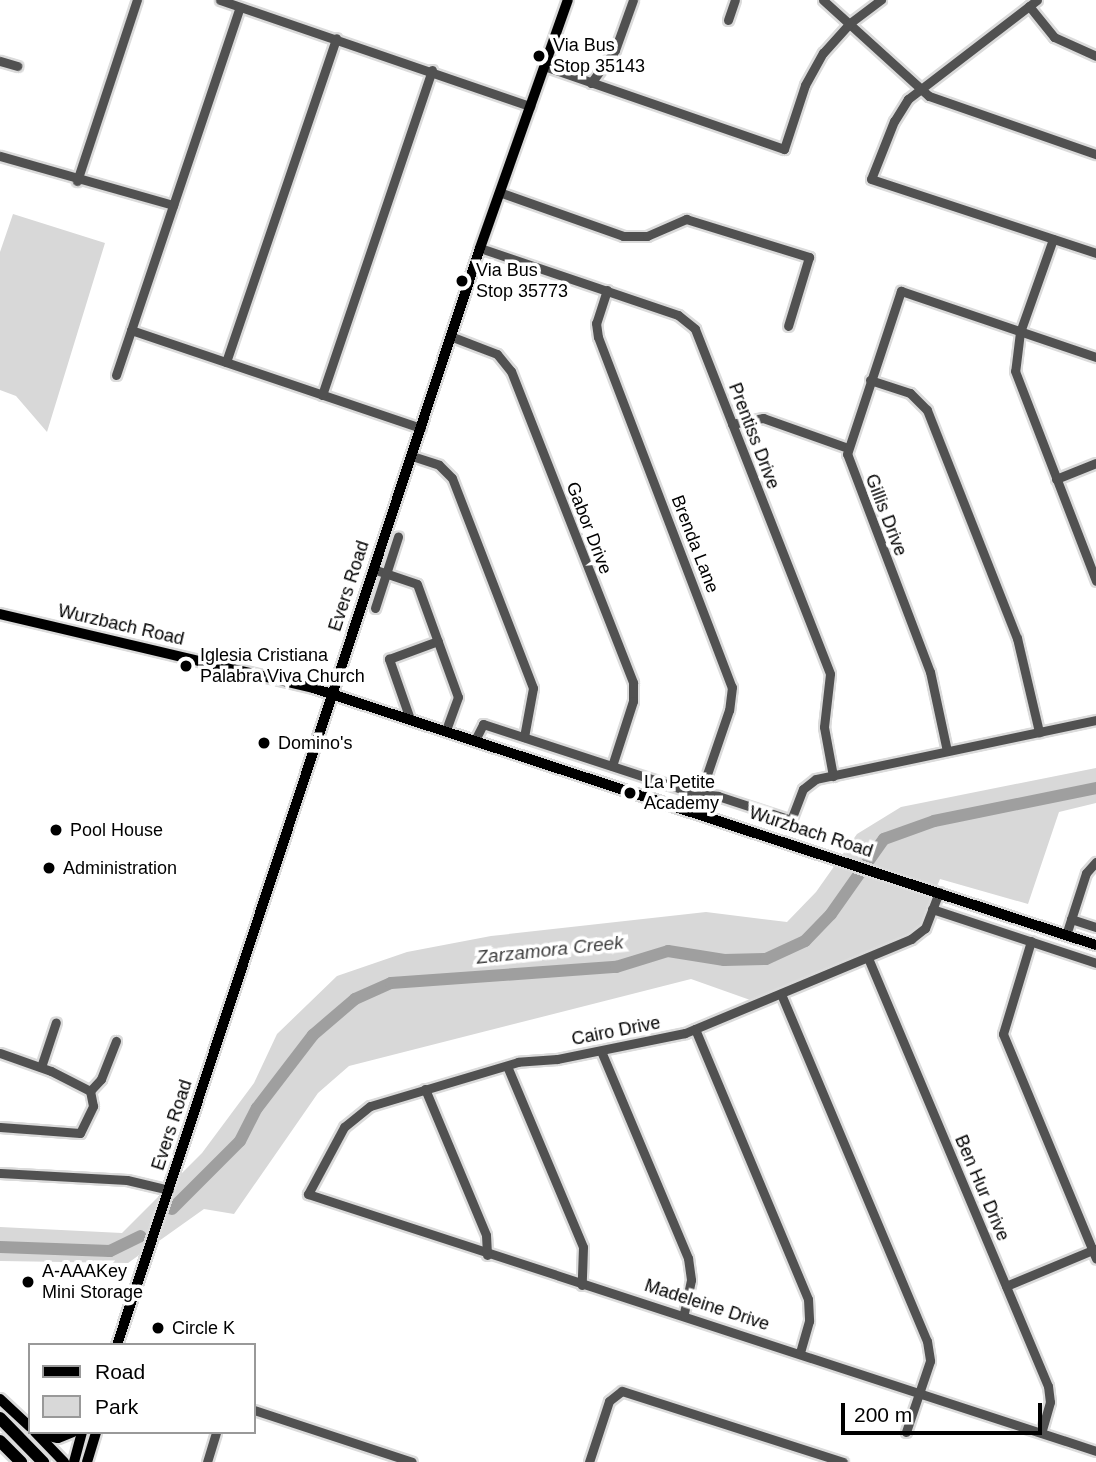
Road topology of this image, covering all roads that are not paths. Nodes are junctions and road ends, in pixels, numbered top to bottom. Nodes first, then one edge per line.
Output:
1 (137, 0) edge
2 (220, 0) edge
3 (568, 0) edge
4 (633, 0) edge
5 (735, 0) edge
6 (823, 0) edge
7 (881, 0) edge
8 (1033, 3) edge
9 (240, 6) junction
10 (728, 20) dead end
11 (850, 23) junction
12 (336, 38) junction
13 (1096, 56) edge
14 (0, 61) edge
15 (18, 66) dead end
16 (544, 66) junction
17 (432, 70) junction
18 (591, 83) junction
19 (918, 89) junction
20 (530, 106) junction
21 (1096, 154) edge
22 (0, 156) edge
23 (77, 181) junction
24 (499, 192) junction
25 (173, 205) junction
26 (1053, 239) junction
27 (480, 248) junction
28 (1096, 253) edge
29 (607, 290) junction
30 (788, 326) dead end
31 (131, 330) junction
32 (1020, 332) junction
33 (450, 336) junction
34 (1096, 357) edge
35 (226, 362) junction
36 (116, 375) dead end
37 (870, 380) junction
38 (322, 395) junction
39 (732, 424) junction
40 (421, 428) junction
41 (848, 448) junction
42 (412, 456) junction
43 (1096, 463) edge
44 (1056, 479) junction
45 (398, 537) dead end
46 (373, 569) junction
47 (387, 573) junction
48 (1096, 581) edge
49 (375, 608) dead end
50 (0, 614) edge
51 (438, 641) junction
52 (331, 694) junction
53 (410, 719) junction
54 (1096, 720) edge
55 (446, 730) junction
56 (1039, 732) junction
57 (524, 737) junction
58 (475, 740) junction
59 (947, 751) junction
60 (612, 766) junction
61 (833, 776) junction
62 (699, 795) junction
63 (694, 812) junction
64 (1096, 862) edge
65 (939, 892) junction
66 (932, 909) junction
67 (1071, 919) junction
68 (1096, 927) edge
69 (1066, 935) junction
70 (1031, 941) junction
71 (1096, 945) edge
72 (868, 958) junction
73 (1096, 963) edge
74 (781, 994) junction
75 (56, 1022) dead end
76 (695, 1029) junction
77 (116, 1041) dead end
78 (601, 1051) junction
79 (0, 1053) edge
80 (508, 1066) junction
81 (41, 1067) junction
82 (425, 1089) junction
83 (90, 1091) junction
84 (0, 1127) edge
85 (0, 1173) edge
86 (169, 1190) junction
87 (308, 1194) joint
88 (1095, 1253) edge
89 (487, 1255) junction
90 (582, 1285) junction
91 (1006, 1286) junction
92 (684, 1314) junction
93 (118, 1343) edge
94 (800, 1353) junction
95 (919, 1392) junction
96 (0, 1399) edge
97 (256, 1411) edge
98 (0, 1418) edge
99 (28, 1425) edge
100 (906, 1432) dead end
101 (1041, 1433) junction
102 (35, 1434) edge
103 (37, 1434) edge
104 (46, 1434) edge
105 (69, 1434) edge
106 (81, 1434) edge
107 (95, 1434) edge
108 (215, 1434) edge
109 (0, 1441) edge
110 (1096, 1451) edge
111 (20, 1462) edge
112 (43, 1462) edge
113 (51, 1462) edge
114 (64, 1462) edge
115 (74, 1462) edge
116 (87, 1462) edge
117 (207, 1462) edge
118 (412, 1462) edge
119 (589, 1462) edge
120 (843, 1462) edge

1 - 23 street
2 - 9 street
3 - 16 main road, Evers Road
4 - 18 street
5 - 10 street
6 - 11 street
7 - 11 street
8 - 13 street
8 - 19 street
9 - 12 street
9 - 25 street
11 - 18 street
11 - 19 street
12 - 17 street
12 - 35 street
14 - 15 street
16 - 18 street
16 - 20 main road, Evers Road
17 - 20 street
17 - 38 street
19 - 21 street
19 - 26 street
20 - 24 main road, Evers Road
22 - 23 street
23 - 25 street
24 - 27 main road, Evers Road
24 - 30 street
25 - 31 street
26 - 28 street
26 - 32 street
27 - 29 street, Prentiss Drive
27 - 33 main road, Evers Road
29 - 39 street, Prentiss Drive
29 - 62 street, Brenda Lane
31 - 35 street
31 - 36 street
32 - 34 street
32 - 37 street
32 - 44 street
33 - 40 main road, Evers Road
33 - 60 street, Gabor Drive
35 - 38 street
37 - 41 street
37 - 56 street
38 - 40 street
39 - 41 street
39 - 61 street, Prentiss Drive
40 - 42 main road, Evers Road
41 - 59 street, Gillis Drive
42 - 46 main road, Evers Road
42 - 57 street
43 - 44 street
44 - 48 street
45 - 47 street
46 - 47 street
46 - 52 main road, Evers Road
47 - 49 street
47 - 51 street
50 - 52 main road, Wurzbach Road
51 - 53 street
51 - 55 street
52 - 53 main road, Wurzbach Road
52 - 86 main road, Evers Road
53 - 55 main road, Wurzbach Road
54 - 56 street
55 - 58 main road, Wurzbach Road
56 - 59 street
57 - 58 street, Wurzbach Road
57 - 60 street, Wurzbach Road
58 - 63 main road, Wurzbach Road
59 - 61 street
60 - 62 street, Wurzbach Road
61 - 62 street, Wurzbach Road
62 - 63 street, Brenda Lane
63 - 65 main road, Wurzbach Road
64 - 67 street
65 - 66 street, Cairo Drive
65 - 69 main road, Wurzbach Road
66 - 70 street
66 - 72 street, Cairo Drive
67 - 68 street
67 - 69 street
69 - 71 main road, Wurzbach Road
70 - 73 street
70 - 88 street
72 - 74 street, Cairo Drive
72 - 91 street, Ben Hur Drive
74 - 76 street, Cairo Drive
74 - 95 street
75 - 81 street
76 - 78 street, Cairo Drive
76 - 94 street
77 - 83 street
78 - 80 street, Cairo Drive
78 - 92 street
79 - 81 street
80 - 82 street, Cairo Drive
80 - 90 street
81 - 83 street
82 - 87 street, Cairo Drive
82 - 89 street
83 - 84 street
85 - 86 street
86 - 93 main road, Evers Road
87 - 89 street, Madeleine Drive
88 - 91 street
89 - 90 street, Madeleine Drive
90 - 92 street, Madeleine Drive
91 - 101 street, Ben Hur Drive
92 - 94 street, Madeleine Drive
94 - 95 street, Madeleine Drive
95 - 100 street
95 - 101 street, Madeleine Drive
96 - 99 main road
97 - 118 street
98 - 112 highway
101 - 110 street, Madeleine Drive
102 - 113 main road
103 - 114 main road
104 - 105 main road
106 - 115 main road
107 - 116 main road
108 - 117 street
109 - 111 highway
119 - 120 street

